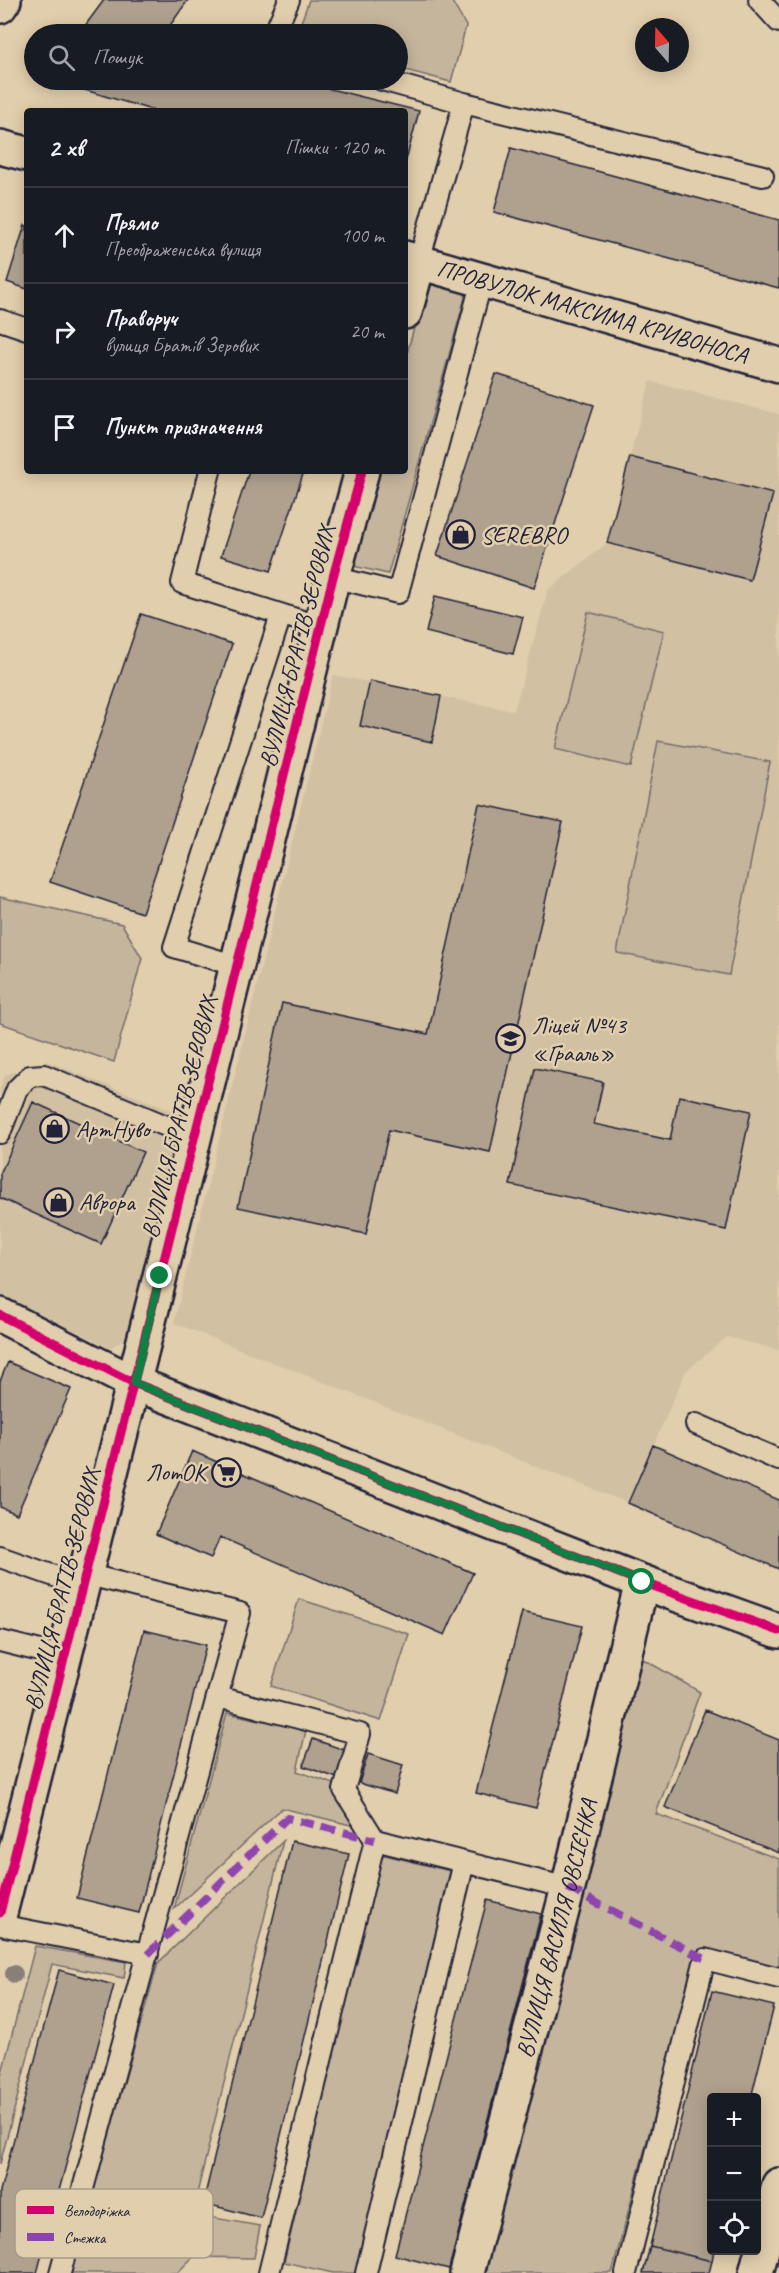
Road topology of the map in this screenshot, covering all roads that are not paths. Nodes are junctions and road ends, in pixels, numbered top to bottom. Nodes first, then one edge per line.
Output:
1 (4, 0) edge
2 (289, 0) edge
3 (0, 6) edge
4 (278, 24) edge
5 (408, 87) edge
6 (464, 103) junction
7 (764, 176) dead end
8 (412, 260) edge
9 (482, 280) junction
10 (408, 290) edge
11 (0, 320) edge
12 (24, 328) edge
13 (779, 365) edge
14 (209, 474) edge
15 (361, 474) edge
16 (333, 577) junction
17 (281, 615) junction
18 (321, 627) junction
19 (237, 966) junction
20 (0, 1133) edge
21 (195, 1138) junction
22 (0, 1316) edge
23 (134, 1383) junction
24 (696, 1424) dead end
25 (779, 1460) edge
26 (0, 1557) edge
27 (84, 1580) junction
28 (642, 1582) junction
29 (779, 1631) edge
30 (0, 1641) edge
31 (64, 1657) junction
32 (218, 1696) junction
33 (375, 1840) junction
34 (464, 1863) junction
35 (568, 1888) junction
36 (0, 1913) edge
37 (0, 1925) edge
38 (148, 1954) junction
39 (779, 1978) edge
40 (779, 2185) edge
41 (83, 2189) edge
42 (64, 2258) edge
43 (60, 2273) edge
44 (269, 2273) edge
45 (366, 2273) edge
46 (467, 2273) edge
47 (626, 2273) edge
48 (756, 2273) edge

1 - 3 street
2 - 4 lane
5 - 6 lane
6 - 7 lane
6 - 8 lane
8 - 9 street, ПРОВУЛОК МАКСИМА КРИВОНОСА
8 - 10 street
9 - 13 street, ПРОВУЛОК МАКСИМА КРИВОНОСА
9 - 16 lane
11 - 12 lane
14 - 17 lane
15 - 16 street, ВУЛИЦЯ БРАТІВ ЗЕРОВИХ
16 - 18 street, ВУЛИЦЯ БРАТІВ ЗЕРОВИХ
17 - 18 lane
17 - 19 lane
18 - 19 street, ВУЛИЦЯ БРАТІВ ЗЕРОВИХ
19 - 21 street, ВУЛИЦЯ БРАТІВ ЗЕРОВИХ
20 - 21 lane
21 - 23 street, ВУЛИЦЯ БРАТІВ ЗЕРОВИХ
22 - 23 street
23 - 27 street, ВУЛИЦЯ БРАТІВ ЗЕРОВИХ
23 - 28 street
24 - 25 lane
26 - 27 lane
27 - 31 street, ВУЛИЦЯ БРАТІВ ЗЕРОВИХ
27 - 32 lane
28 - 29 street
28 - 35 street, ВУЛИЦЯ ВАСИЛЯ ОВСІЄНКА
30 - 31 lane
31 - 36 street, ВУЛИЦЯ БРАТІВ ЗЕРОВИХ
32 - 33 lane
32 - 38 lane
33 - 34 lane
33 - 44 lane
34 - 35 lane
34 - 45 lane
35 - 46 street, ВУЛИЦЯ ВАСИЛЯ ОВСІЄНКА
37 - 38 lane
38 - 41 lane
39 - 47 lane
40 - 48 street
42 - 43 lane

